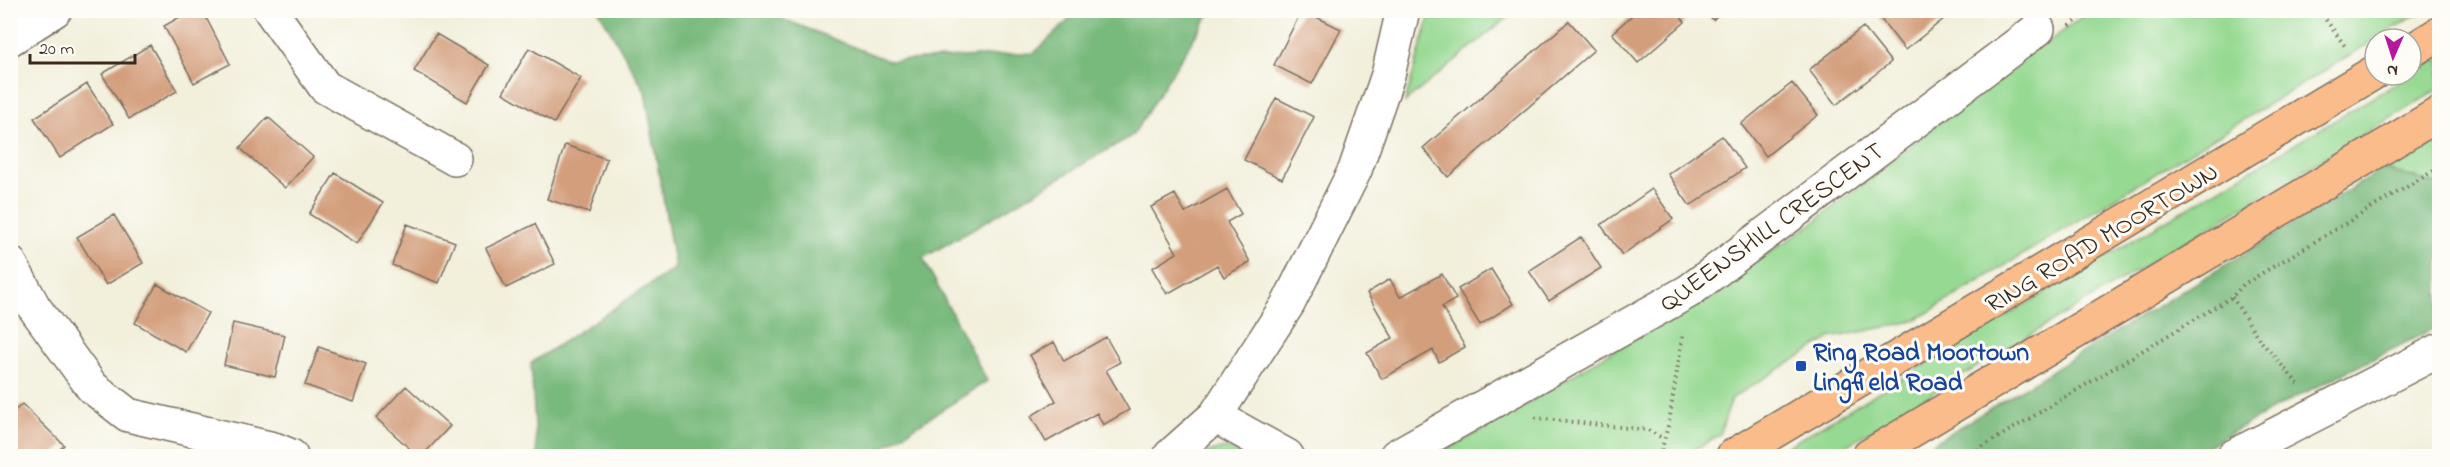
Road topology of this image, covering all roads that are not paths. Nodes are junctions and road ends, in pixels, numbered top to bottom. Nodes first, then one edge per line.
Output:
1 (55, 10) edge
2 (270, 10) edge
3 (1403, 10) edge
4 (2038, 29) dead end
5 (2439, 33) edge
6 (10, 39) edge
7 (2423, 43) edge
8 (2363, 79) edge
9 (2439, 113) edge
10 (455, 159) dead end
11 (10, 263) edge
12 (2439, 350) edge
13 (1215, 416) junction
14 (291, 456) edge
15 (1170, 456) edge
16 (1287, 456) edge
17 (1396, 456) edge
18 (1733, 456) edge
19 (1869, 456) edge
20 (2234, 456) edge

1 - 6 street
2 - 10 street
3 - 13 street
4 - 17 street, QUEENSHILL CRESCENT
5 - 7 highway
8 - 18 highway, RING ROAD MOORTOWN
9 - 19 highway
11 - 14 street
12 - 20 street
13 - 15 street
13 - 16 street

